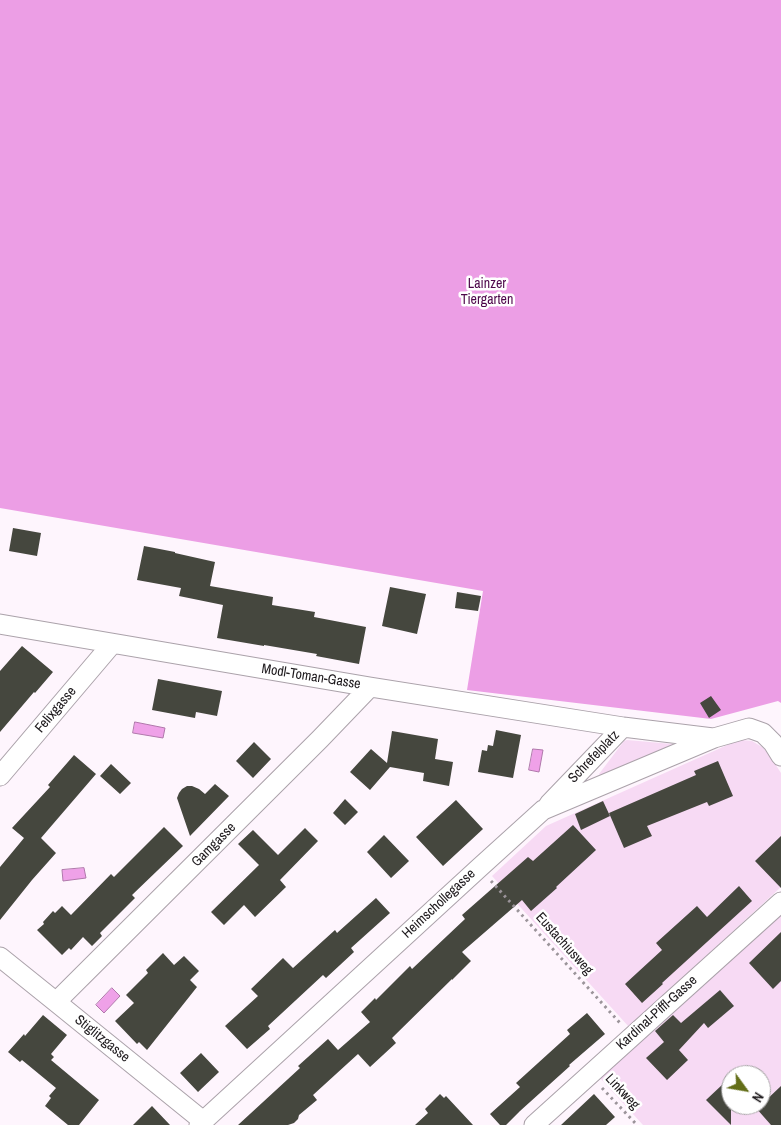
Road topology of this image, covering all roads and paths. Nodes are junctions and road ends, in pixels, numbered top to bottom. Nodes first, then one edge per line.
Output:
1 (0, 624) edge
2 (112, 644) junction
3 (370, 687) junction
4 (623, 727) junction
5 (714, 738) junction
6 (781, 756) edge
7 (0, 776) edge
8 (544, 810) junction
9 (479, 868) junction
10 (781, 902) edge
11 (0, 957) edge
12 (56, 1002) junction
13 (632, 1036) junction
14 (590, 1074) junction
15 (201, 1124) edge
16 (534, 1125) edge
17 (637, 1125) edge

1 - 2 street, Modl-Toman-Gasse
2 - 3 street, Modl-Toman-Gasse
2 - 7 street, Felixgasse
3 - 4 street, Modl-Toman-Gasse
3 - 12 street, Gamgasse
4 - 5 street, Schrefelplatz
4 - 8 street, Schrefelplatz
5 - 6 street, Heimschollegasse
5 - 8 street, Heimschollegasse
8 - 9 street, Heimschollegasse
9 - 13 path, Eustachiusweg
9 - 15 street, Heimschollegasse
10 - 13 street, Kardinal-Piffl-Gasse
11 - 12 street, Stiglitzgasse
12 - 15 street, Stiglitzgasse
13 - 14 street, Kardinal-Piffl-Gasse
14 - 16 street, Kardinal-Piffl-Gasse
14 - 17 path, Linkweg

